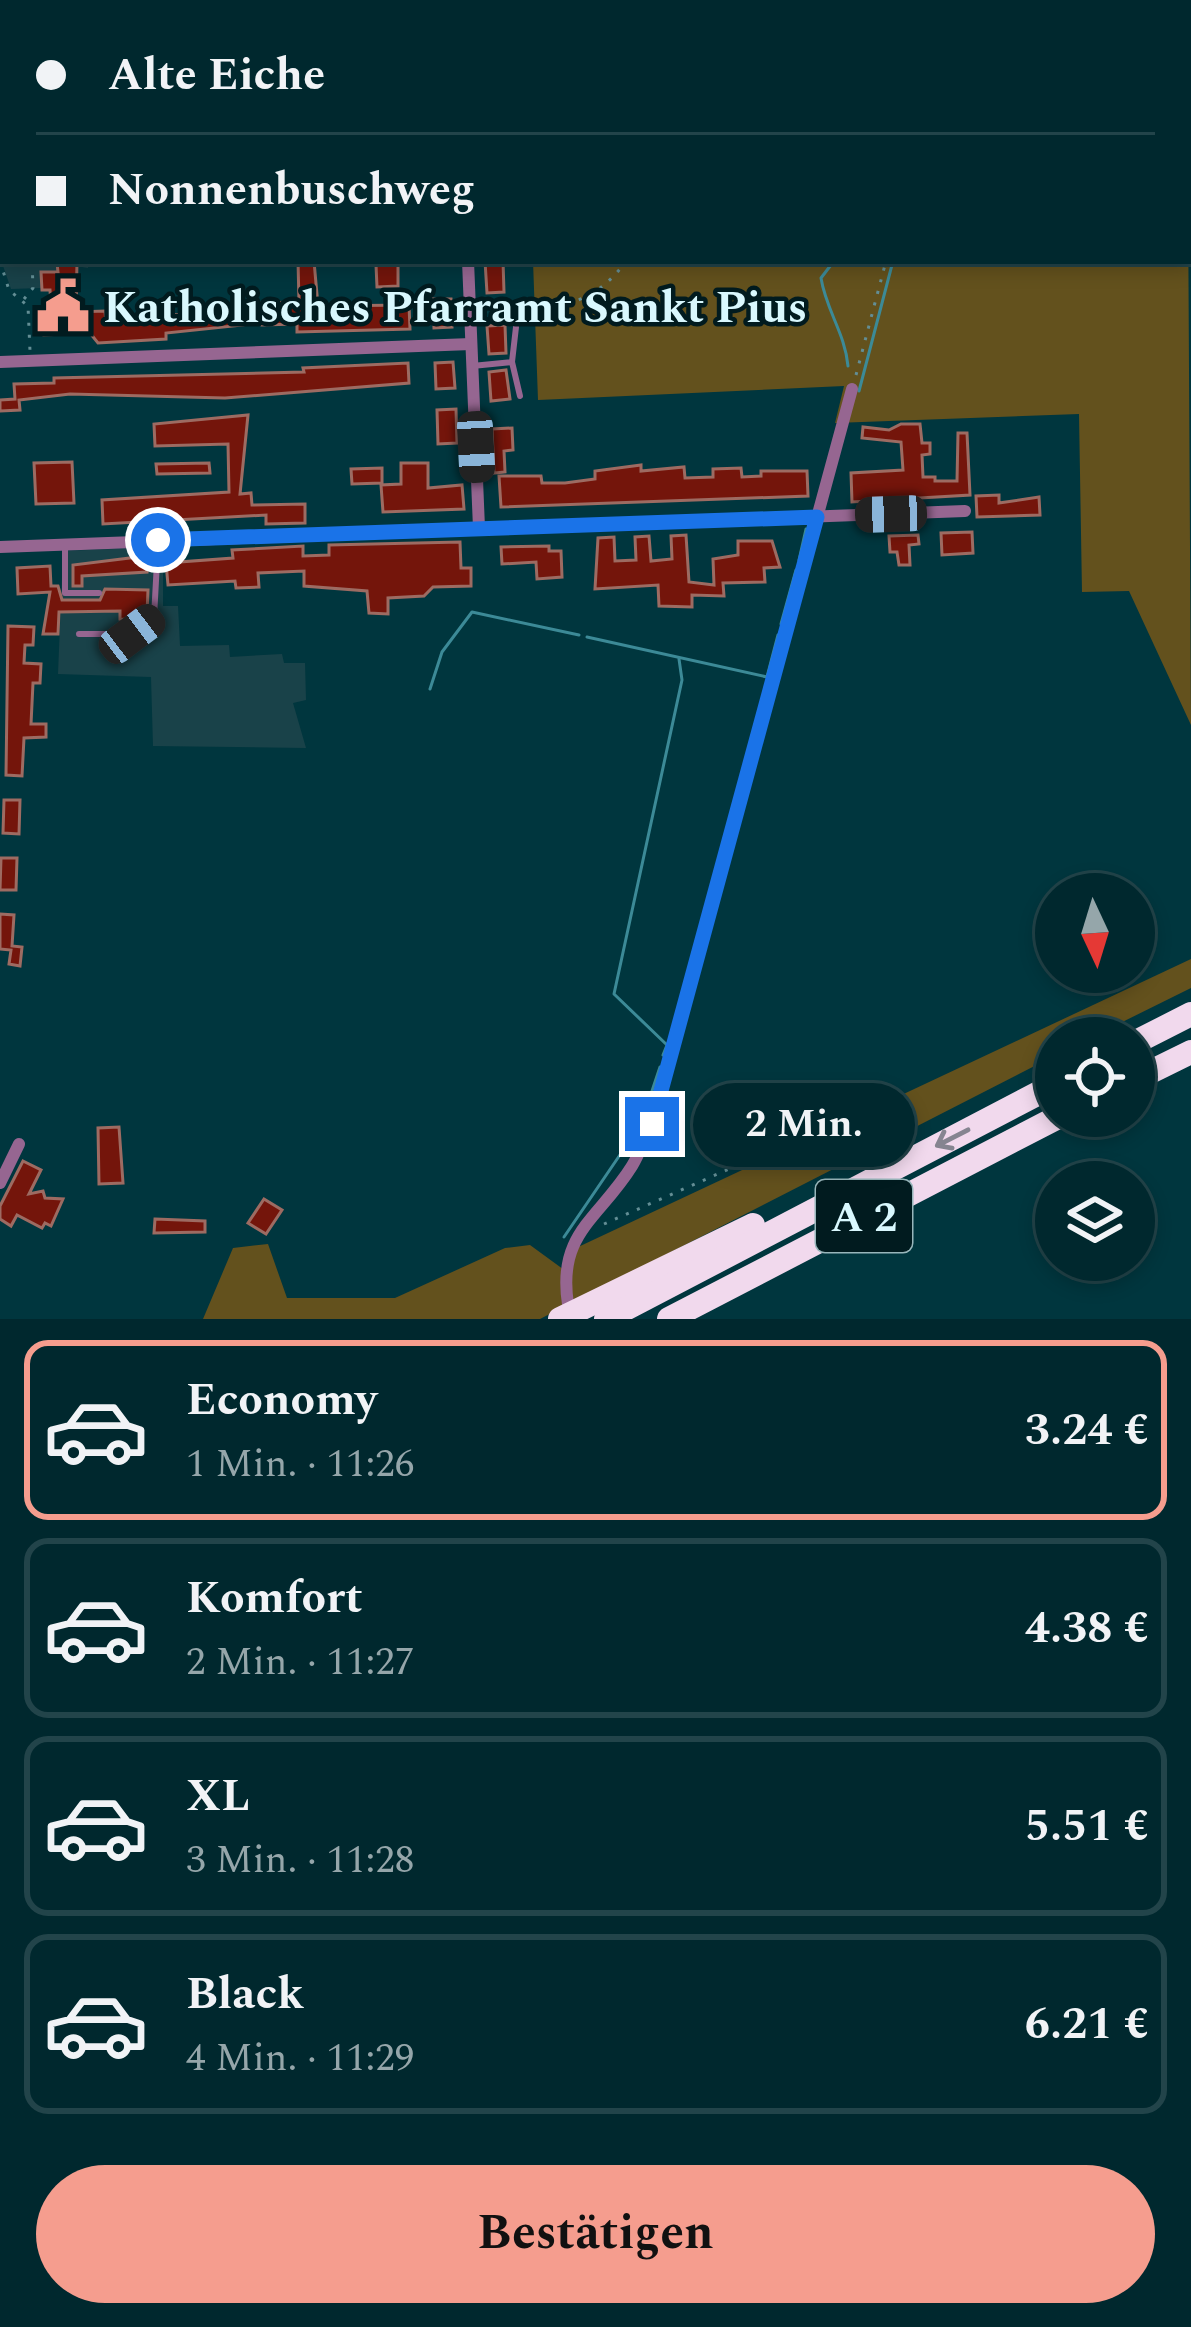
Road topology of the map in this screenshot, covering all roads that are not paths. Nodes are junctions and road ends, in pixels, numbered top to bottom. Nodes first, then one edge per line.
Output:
1 (468, 264) edge
2 (516, 328) dead end
3 (471, 344) junction
4 (0, 362) edge
5 (512, 362) junction
6 (472, 366) junction
7 (852, 389) road end
8 (520, 396) dead end
9 (965, 511) dead end
10 (817, 517) junction
11 (479, 528) junction
12 (158, 540) junction
13 (65, 544) junction
14 (0, 547) edge
15 (99, 593) dead end
16 (79, 634) dead end
17 (1191, 1014) edge
18 (1155, 1032) edge
19 (1191, 1052) edge
20 (1155, 1070) edge
21 (1035, 1095) edge
22 (1035, 1130) edge
23 (1040, 1137) edge
24 (19, 1144) dead end
25 (0, 1183) edge
26 (824, 1204) junction
27 (564, 1312) edge
28 (605, 1319) edge
29 (669, 1319) edge
30 (704, 1319) edge

1 - 3 street
2 - 5 lane
3 - 4 street
3 - 6 street
5 - 6 lane
5 - 8 lane
6 - 11 street
7 - 10 street
9 - 10 street
10 - 11 street
10 - 27 street
11 - 12 street
12 - 13 street
12 - 16 lane
13 - 14 street
13 - 15 lane
17 - 18 highway
19 - 20 highway
21 -> 26 highway, A 2
22 - 29 highway, A 2
23 - 30 highway
24 - 25 street
26 - 27 highway
26 - 28 highway, A 2

